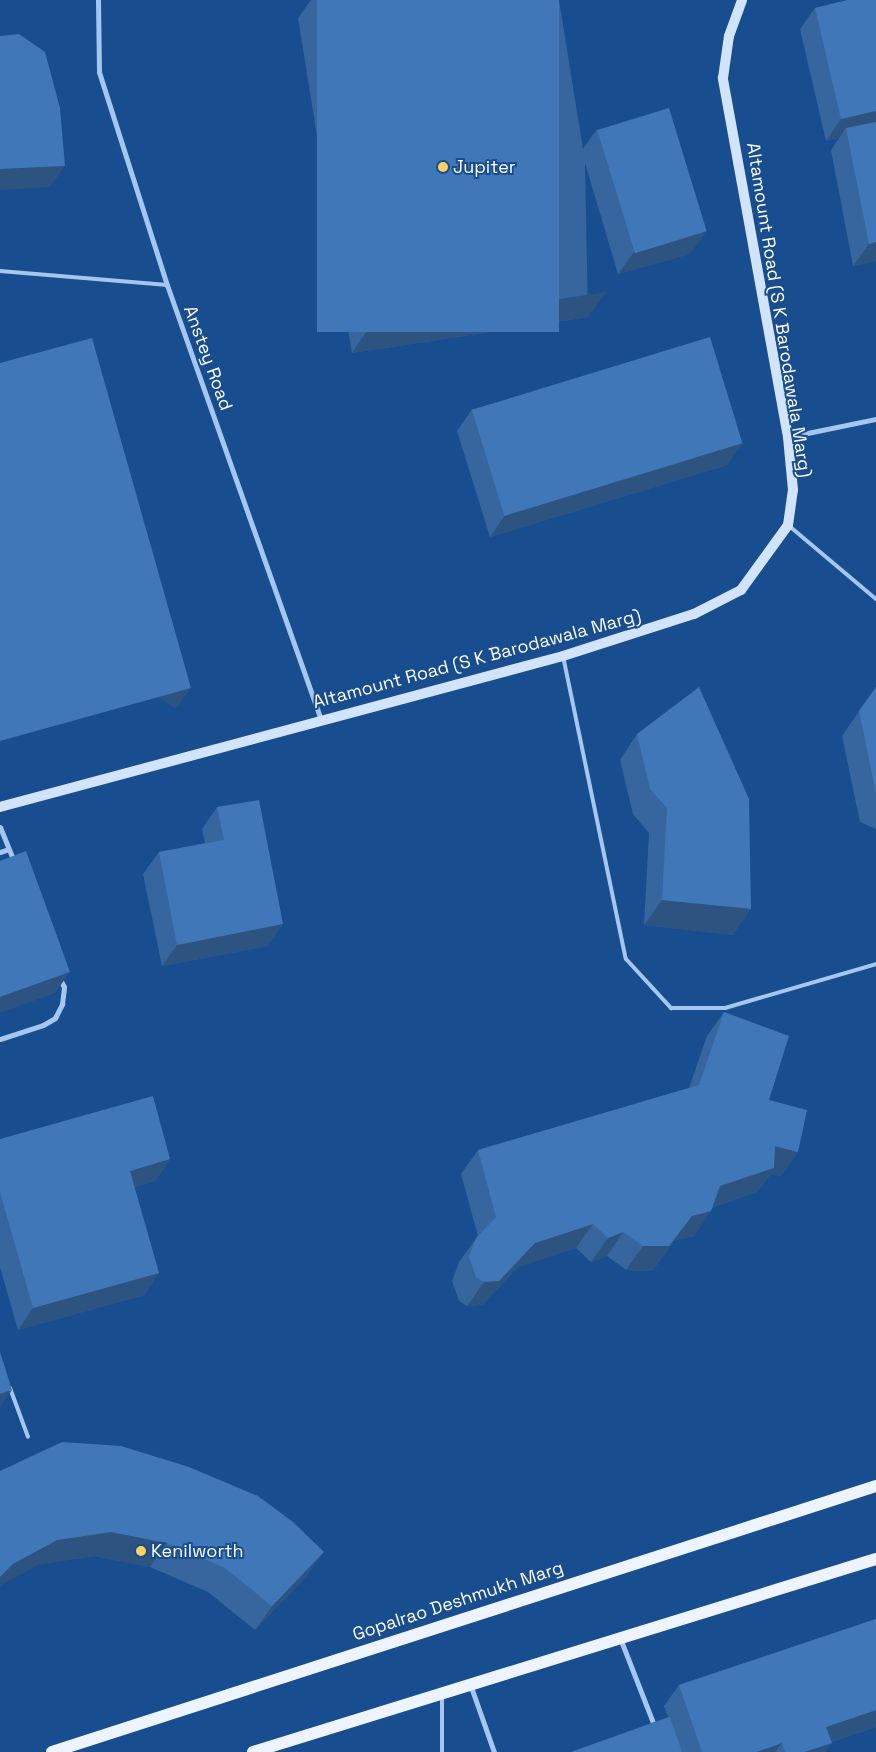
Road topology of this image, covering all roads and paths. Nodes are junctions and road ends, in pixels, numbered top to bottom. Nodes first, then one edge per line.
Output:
1 (98, 0) edge
2 (742, 0) edge
3 (0, 271) edge
4 (167, 285) junction
5 (876, 419) edge
6 (788, 437) junction
7 (788, 524) junction
8 (876, 599) edge
9 (563, 656) junction
10 (321, 719) junction
11 (0, 807) edge
12 (0, 827) edge
13 (10, 849) junction
14 (0, 852) edge
15 (17, 867) edge
16 (876, 964) edge
17 (57, 969) edge
18 (0, 1039) edge
19 (9, 1386) edge
20 (28, 1437) dead end
21 (876, 1486) edge
22 (876, 1559) edge
23 (620, 1638) junction
24 (470, 1683) junction
25 (442, 1692) junction
26 (657, 1735) edge
27 (52, 1752) edge
28 (253, 1752) edge
29 (442, 1752) edge
30 (494, 1752) edge

1 - 4 street, Anstey Road
2 - 6 street, Altamount Road (S K Barodawala Marg)
3 - 4 lane
4 - 10 street, Anstey Road
5 - 6 street
6 - 7 street, Altamount Road (S K Barodawala Marg)
7 - 8 lane
7 - 9 street, Altamount Road (S K Barodawala Marg)
9 - 10 street, Altamount Road (S K Barodawala Marg)
9 - 16 lane
10 - 11 street, Altamount Road (S K Barodawala Marg)
12 - 13 street
13 - 14 street
13 - 15 street
17 - 18 street
19 - 20 lane
21 - 27 main road, Gopalrao Deshmukh Marg
22 - 23 main road
23 - 24 main road
23 - 26 street
24 - 25 main road
24 - 30 street
25 - 28 main road
25 - 29 lane

